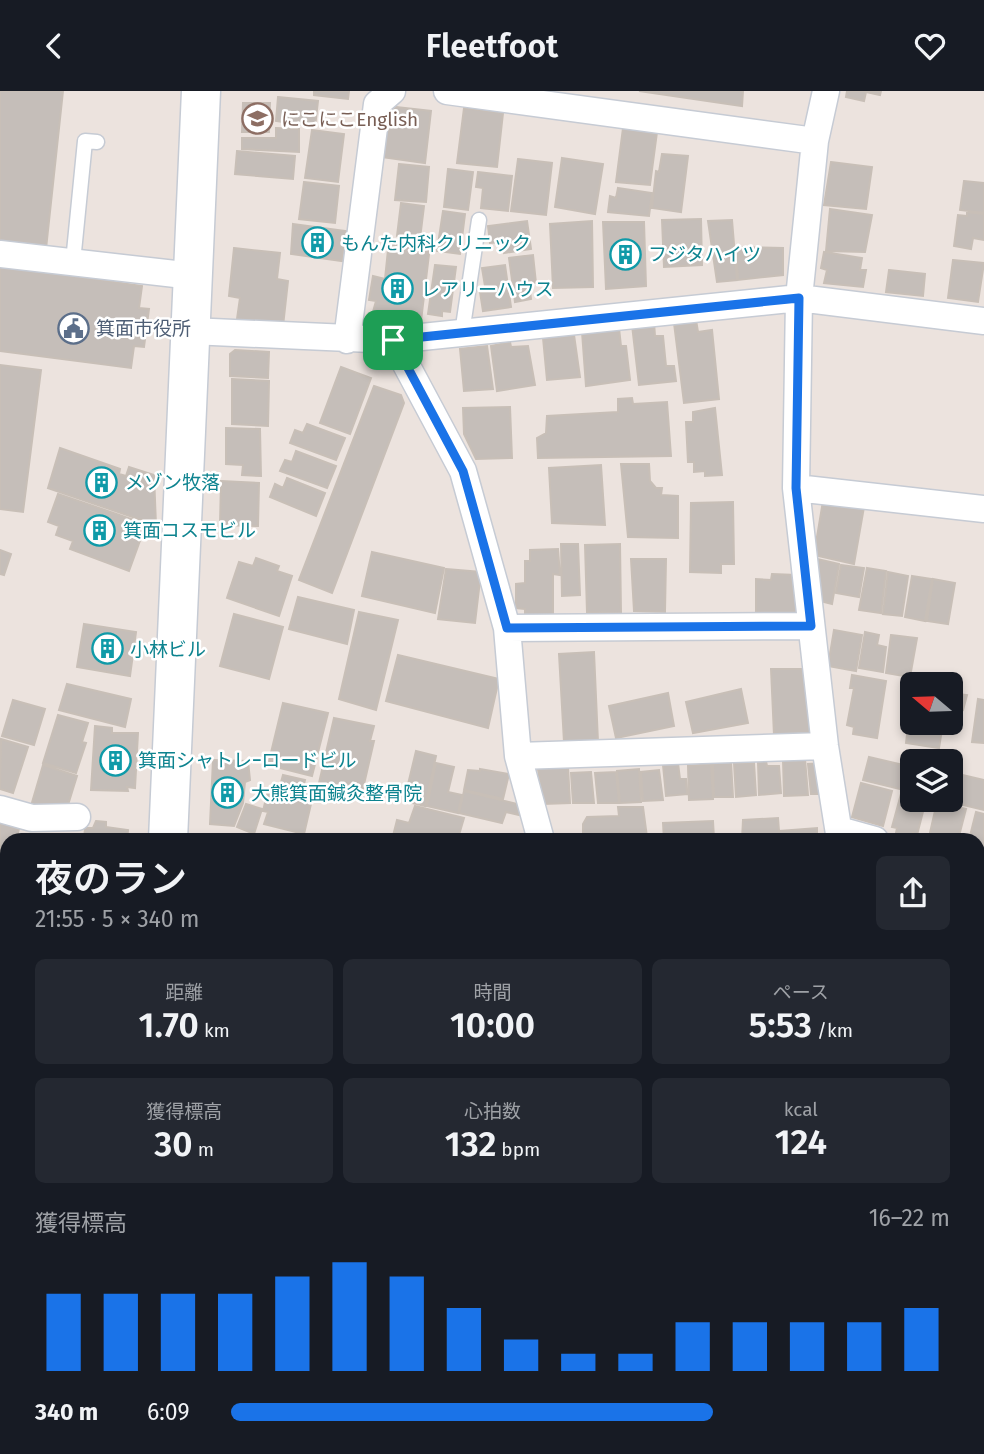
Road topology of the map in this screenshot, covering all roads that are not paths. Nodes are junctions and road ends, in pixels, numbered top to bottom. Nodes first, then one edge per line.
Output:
1 (201, 91) edge
2 (392, 91) edge
3 (447, 91) edge
4 (826, 91) edge
5 (815, 141) junction
6 (97, 142) dead end
7 (479, 220) dead end
8 (0, 254) edge
9 (73, 262) junction
10 (193, 276) junction
11 (799, 298) junction
12 (984, 321) edge
13 (191, 331) junction
14 (463, 333) junction
15 (347, 340) junction
16 (393, 340) junction
17 (796, 488) junction
18 (984, 509) edge
19 (811, 626) junction
20 (507, 628) junction
21 (825, 746) junction
22 (518, 756) junction
23 (0, 809) edge
24 (77, 817) dead end
25 (168, 833) edge
26 (539, 833) edge
27 (839, 833) edge

1 - 10 street
2 - 15 street
3 - 5 street
4 - 5 street
5 - 11 street
6 - 9 lane
7 - 14 lane
8 - 9 street
9 - 10 street
10 - 13 street
11 - 12 street
11 - 14 street
11 - 17 street
13 - 15 street
13 - 25 street
14 - 16 street
15 - 16 street
16 - 20 street
17 - 18 street
17 - 19 street
19 - 20 street
19 - 21 street
20 - 22 street
21 - 22 street
21 - 27 street
22 - 26 street
23 - 24 street

